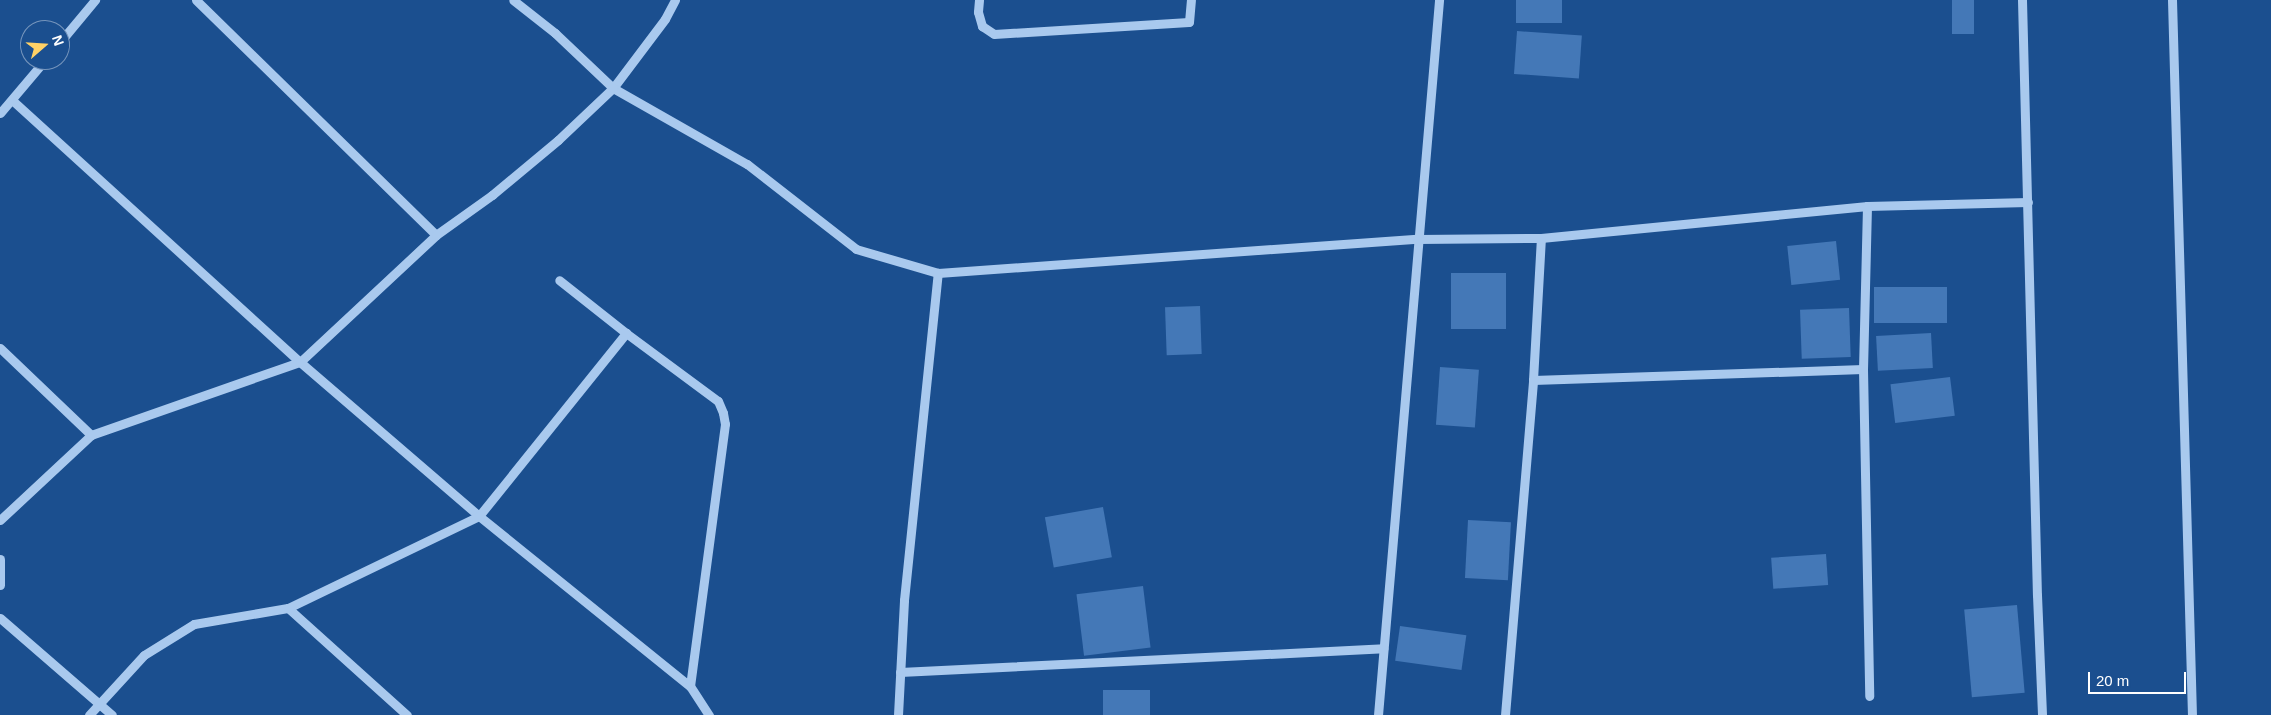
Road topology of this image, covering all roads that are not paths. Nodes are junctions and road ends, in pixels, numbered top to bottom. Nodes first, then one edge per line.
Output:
1 (95, 0) edge
2 (196, 0) edge
3 (513, 0) edge
4 (675, 0) edge
5 (979, 0) edge
6 (1191, 0) edge
7 (1439, 0) edge
8 (2022, 0) edge
9 (2172, 0) edge
10 (70, 30) edge
11 (37, 70) edge
12 (613, 88) junction
13 (12, 100) junction
14 (0, 113) edge
15 (2028, 202) junction
16 (1867, 206) junction
17 (436, 235) junction
18 (1541, 238) junction
19 (1417, 239) junction
20 (938, 273) junction
21 (559, 280) dead end
22 (626, 333) junction
23 (0, 348) edge
24 (300, 362) junction
25 (1862, 369) junction
26 (1533, 380) junction
27 (91, 434) junction
28 (479, 516) junction
29 (0, 520) edge
30 (0, 559) edge
31 (0, 585) edge
32 (288, 608) junction
33 (0, 618) edge
34 (1383, 648) junction
35 (900, 672) junction
36 (690, 686) junction
37 (1869, 696) dead end
38 (99, 704) junction
39 (89, 715) edge
40 (112, 715) edge
41 (407, 715) edge
42 (709, 715) edge
43 (898, 715) edge
44 (1378, 715) edge
45 (1505, 715) edge
46 (2042, 715) edge
47 (2192, 715) edge

1 - 10 street
2 - 17 street
3 - 12 street
4 - 12 street
5 - 6 street
7 - 19 street
8 - 15 street
9 - 47 street
11 - 13 street
12 - 17 street
12 - 20 street
13 - 14 street
13 - 24 street
15 - 16 street
15 - 46 street
16 - 18 street
16 - 25 street
17 - 24 street
18 - 19 street
18 - 26 street
19 - 20 street
19 - 34 street
20 - 35 street
21 - 22 street
22 - 28 street
22 - 36 street
23 - 27 street
24 - 27 street
24 - 28 street
25 - 26 street
25 - 37 street
26 - 45 street
27 - 29 street
28 - 32 street
28 - 36 street
30 - 31 street
32 - 38 street
32 - 41 street
33 - 38 street
34 - 35 street
34 - 44 street
35 - 43 street
36 - 42 street
38 - 39 street
38 - 40 street

